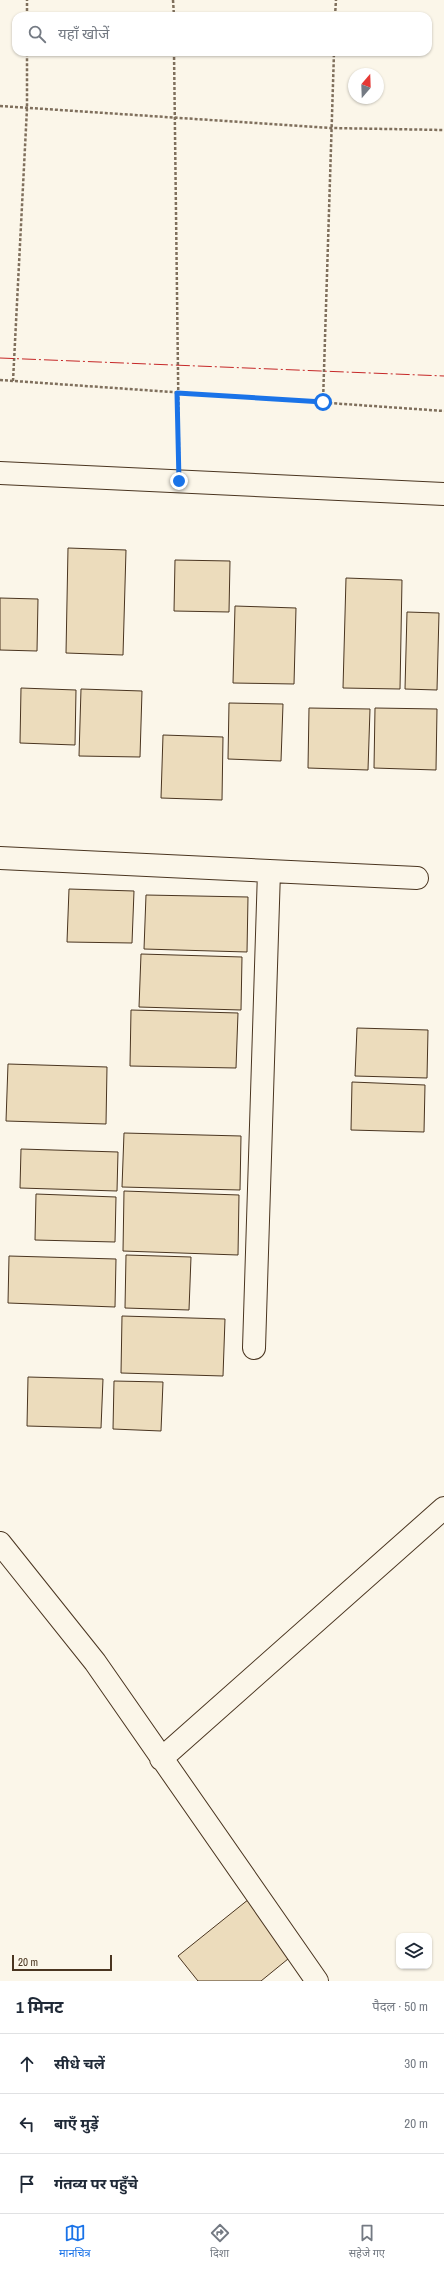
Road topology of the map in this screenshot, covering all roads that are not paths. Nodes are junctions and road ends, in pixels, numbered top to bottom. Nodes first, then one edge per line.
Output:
1 (0, 473) edge
2 (444, 494) edge
3 (0, 858) edge
4 (269, 871) junction
5 (417, 878) dead end
6 (254, 1348) dead end
7 (444, 1508) edge
8 (0, 1543) edge
9 (162, 1759) junction
10 (317, 1981) edge

1 - 2 street
3 - 4 street
4 - 5 street
4 - 6 street
7 - 9 street
8 - 9 street
9 - 10 street

